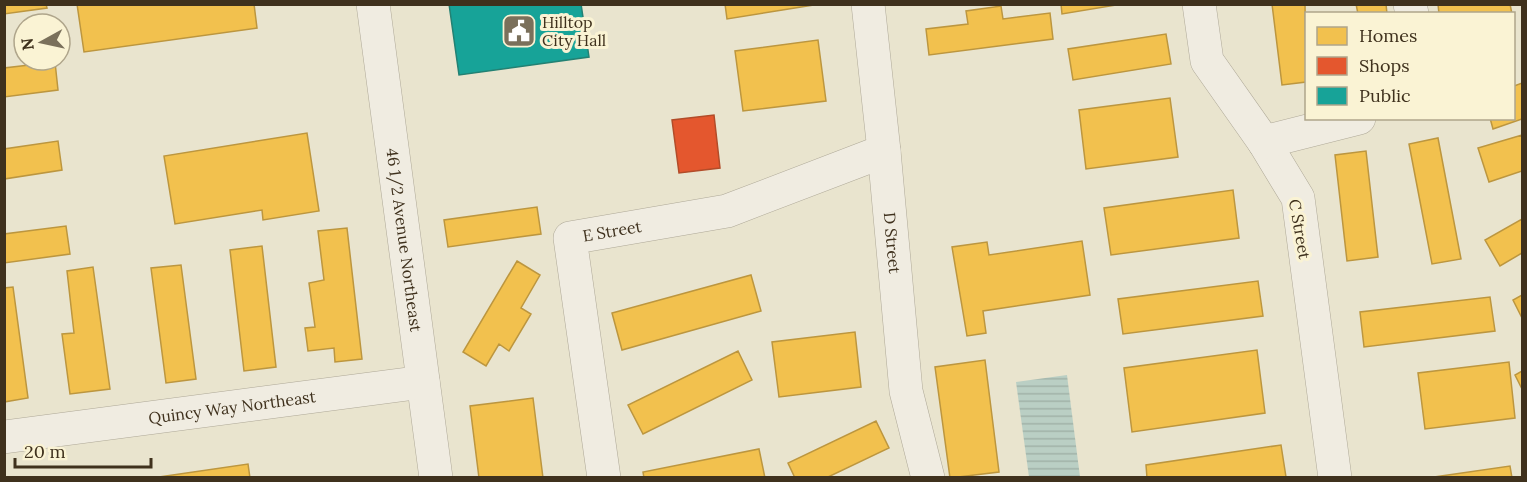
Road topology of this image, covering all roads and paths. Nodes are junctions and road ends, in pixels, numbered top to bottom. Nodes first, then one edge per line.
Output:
1 (373, 4) edge
2 (868, 4) edge
3 (1199, 4) edge
4 (1351, 120) edge
5 (1264, 142) junction
6 (884, 151) junction
7 (423, 382) junction
8 (4, 436) edge
9 (436, 477) edge
10 (604, 477) edge
11 (928, 477) edge
12 (1335, 477) edge

1 - 7 street, 46 1/2 Avenue Northeast
2 - 6 street, D Street
3 - 5 street, C Street
4 - 5 street
5 - 12 street, C Street
6 - 10 street, E Street
6 - 11 street, D Street
7 - 8 street, Quincy Way Northeast
7 - 9 street, 46 1/2 Avenue Northeast

